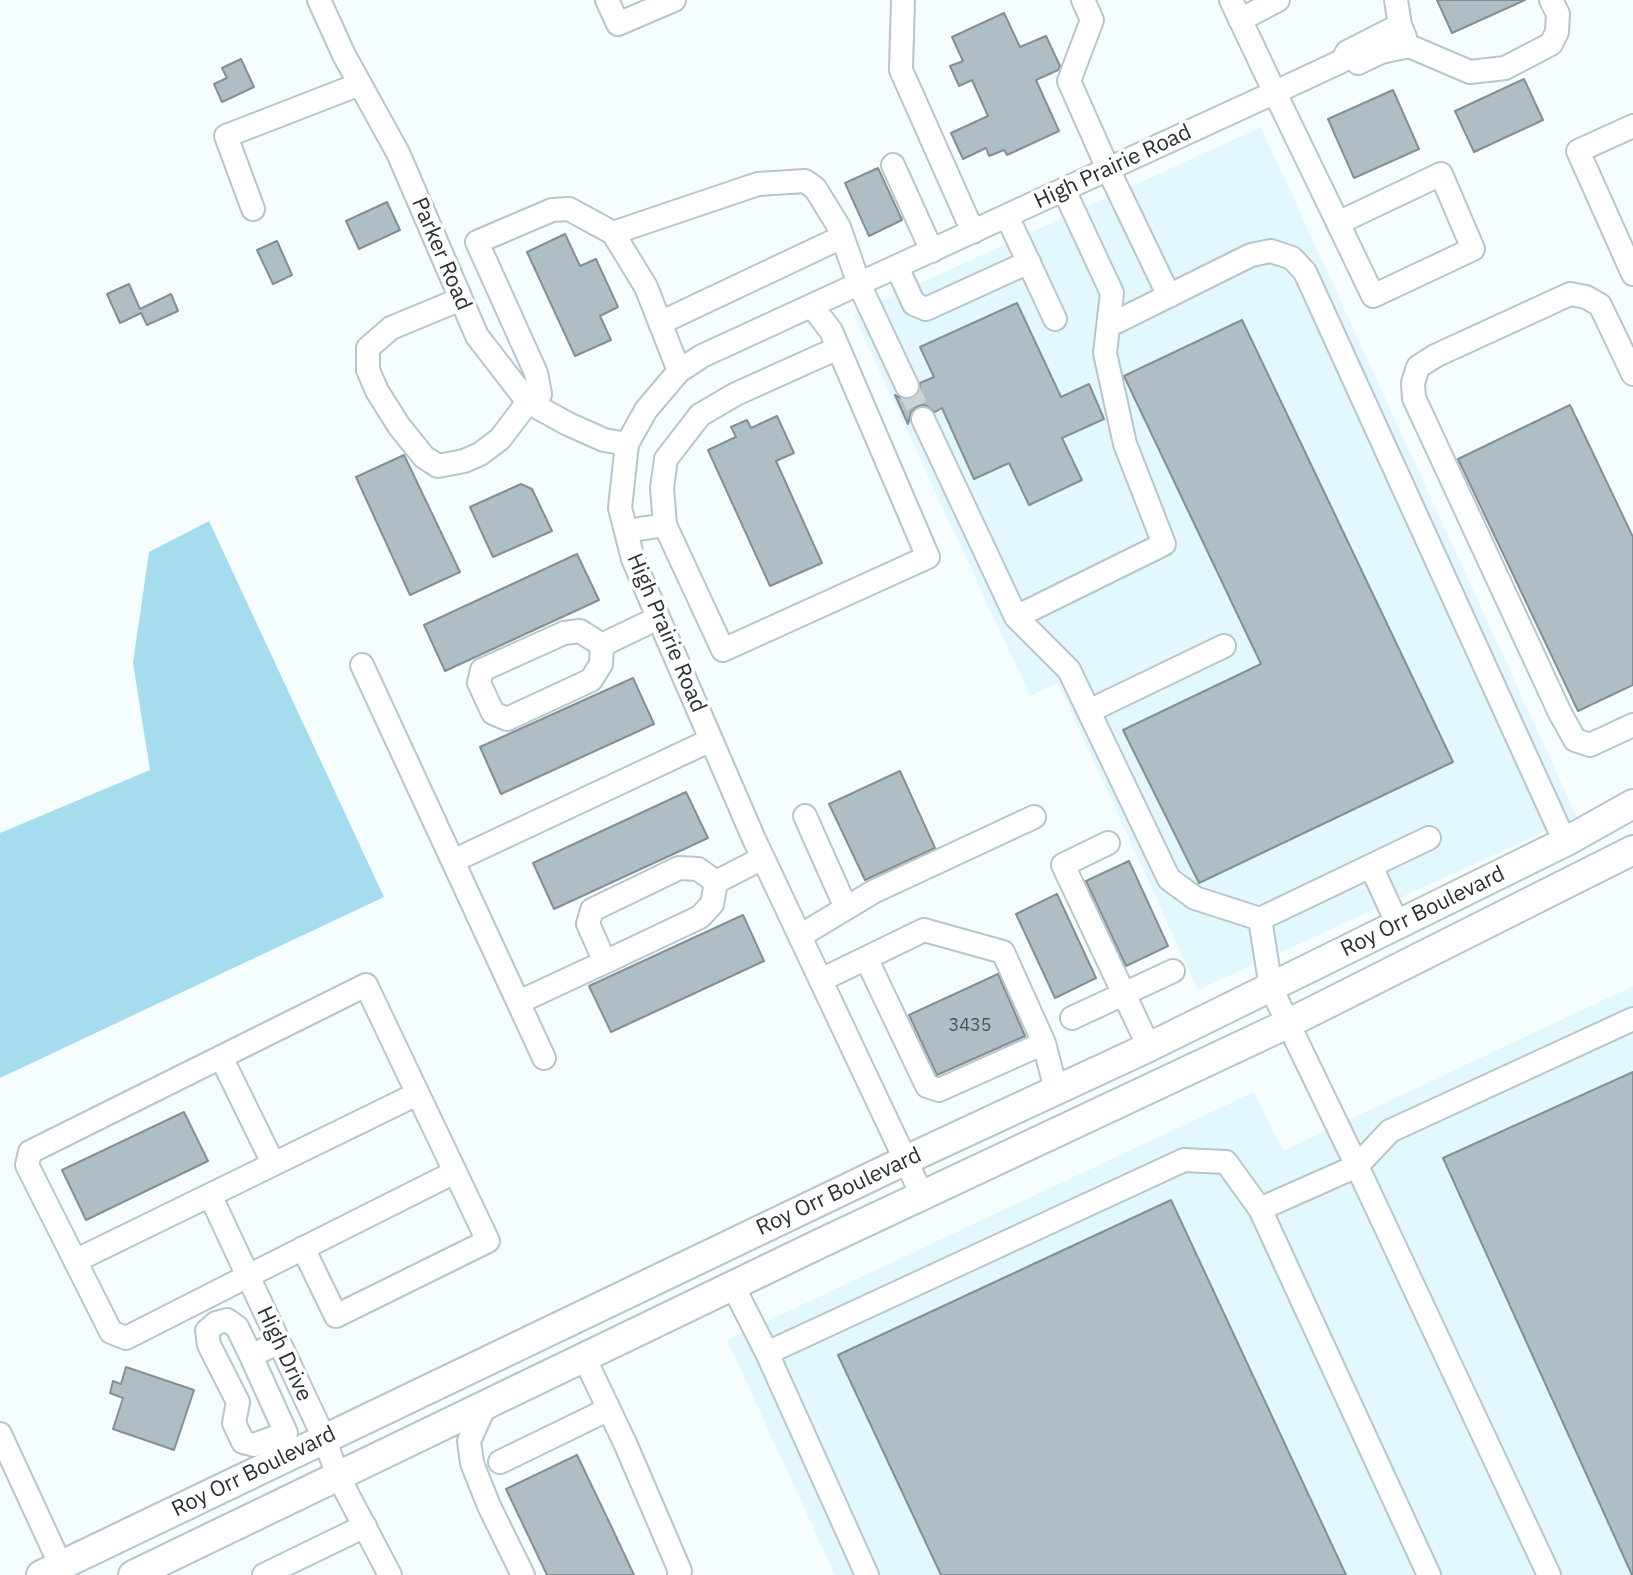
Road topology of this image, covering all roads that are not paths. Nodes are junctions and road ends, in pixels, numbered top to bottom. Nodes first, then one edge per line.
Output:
1 (319, 0) edge
2 (607, 0) edge
3 (674, 0) edge
4 (903, 0) edge
5 (1083, 0) edge
6 (1278, 0) edge
7 (1396, 0) edge
8 (1551, 0) edge
9 (1236, 10) edge
10 (1404, 36) junction
11 (360, 84) junction
12 (1279, 91) junction
13 (1633, 126) edge
14 (893, 165) dead end
15 (1108, 169) junction
16 (1064, 190) junction
17 (253, 209) dead end
18 (1007, 216) junction
19 (1338, 223) junction
20 (973, 232) junction
21 (613, 233) junction
22 (842, 237) junction
23 (932, 251) junction
24 (1029, 262) junction
25 (897, 267) junction
26 (1633, 274) edge
27 (859, 284) junction
28 (1169, 296) junction
29 (461, 299) junction
30 (812, 306) junction
31 (1055, 319) dead end
32 (660, 323) junction
33 (1108, 326) junction
34 (838, 348) junction
35 (679, 371) junction
36 (1633, 374) edge
37 (907, 386) tunnel mouth
38 (528, 402) junction
39 (923, 419) tunnel mouth
40 (627, 444) junction
41 (665, 525) junction
42 (626, 531) junction
43 (1016, 617) junction
44 (658, 618) junction
45 (602, 645) junction
46 (1224, 646) dead end
47 (362, 665) dead end
48 (1089, 711) junction
49 (1633, 725) edge
50 (711, 740) junction
51 (1633, 804) edge
52 (805, 816) dead end
53 (1034, 817) dead end
54 (1429, 838) dead end
55 (1565, 842) junction
56 (1108, 843) dead end
57 (1633, 850) edge
58 (763, 858) junction
59 (453, 861) junction
60 (1371, 866) junction
61 (716, 882) junction
62 (846, 908) junction
63 (1260, 919) junction
64 (1398, 925) junction
65 (800, 936) junction
66 (866, 958) junction
67 (605, 962) junction
68 (1173, 971) dead end
69 (821, 980) junction
70 (1271, 988) junction
71 (1124, 994) junction
72 (519, 1002) junction
73 (1072, 1018) dead end
74 (1633, 1019) edge
75 (1287, 1024) junction
76 (1044, 1043) junction
77 (1149, 1047) junction
78 (221, 1057) junction
79 (544, 1058) dead end
80 (1056, 1090) junction
81 (417, 1094) junction
82 (906, 1160) junction
83 (273, 1163) junction
84 (1357, 1166) junction
85 (453, 1173) junction
86 (210, 1195) junction
87 (922, 1195) junction
88 (1260, 1209) junction
89 (303, 1248) junction
90 (75, 1261) junction
91 (248, 1276) junction
92 (733, 1286) junction
93 (279, 1342) junction
94 (767, 1353) junction
95 (251, 1356) junction
96 (584, 1357) junction
97 (486, 1404) junction
98 (609, 1409) junction
99 (0, 1434) edge
100 (324, 1438) junction
101 (5, 1459) edge
102 (500, 1462) dead end
103 (338, 1476) junction
104 (365, 1526) junction
105 (51, 1570) edge
106 (133, 1575) edge
107 (264, 1575) edge
108 (390, 1575) edge
109 (523, 1575) edge
110 (679, 1575) edge
111 (867, 1575) edge
112 (1429, 1575) edge
113 (1549, 1575) edge

1 - 11 street, Parker Road
2 - 3 street
4 - 20 street
5 - 15 street
6 - 9 street
7 - 10 street
8 - 10 street
9 - 12 street
10 - 12 street, High Prairie Road
11 - 17 street
11 - 29 street, Parker Road
12 - 15 street, High Prairie Road
12 - 19 street
13 - 26 street
14 - 23 street
15 - 16 street, High Prairie Road
15 - 28 street
16 - 18 street, High Prairie Road
16 - 33 street
18 - 20 street, High Prairie Road
18 - 24 street
19 - 19 street
20 - 23 street, High Prairie Road
21 - 22 street
21 - 32 street
21 - 38 street
22 - 27 street
22 - 32 street
23 - 25 street, High Prairie Road
24 - 25 street
24 - 31 street
25 - 27 street, High Prairie Road
27 - 30 street, High Prairie Road
27 - 37 street
28 - 33 street
28 - 55 street
29 - 38 street, Parker Road
29 - 38 street
30 - 34 street
30 - 35 street, High Prairie Road
32 - 35 street
33 - 43 street
34 - 41 street
34 - 41 street
35 - 40 street, High Prairie Road
36 - 49 street
38 - 40 street, Parker Road
39 - 43 street
40 - 42 street, High Prairie Road
41 - 42 street
42 - 44 street, High Prairie Road
43 - 48 street
44 - 45 street
44 - 50 street, High Prairie Road
45 - 45 street
46 - 48 street
47 - 59 street
48 - 63 street
50 - 58 street, High Prairie Road
50 - 59 street
51 - 55 main road, Roy Orr Boulevard
52 - 62 street
53 - 62 street
54 - 60 street
55 - 64 main road, Roy Orr Boulevard
56 - 71 street
57 - 75 main road, Roy Orr Boulevard
58 - 61 street
58 - 65 street, High Prairie Road
59 - 72 street
60 - 63 street
60 - 64 street
61 - 67 street
61 - 67 street
62 - 65 street
63 - 70 street
64 - 70 main road, Roy Orr Boulevard
65 - 69 street, High Prairie Road
66 - 69 street
66 - 76 street
66 - 76 street
67 - 72 street
68 - 71 street
69 - 82 street, High Prairie Road
70 - 75 street
70 - 77 main road, Roy Orr Boulevard
71 - 73 street
71 - 77 street
72 - 79 street
74 - 84 street
75 - 84 street
75 - 87 main road, Roy Orr Boulevard
76 - 80 street
77 - 80 main road, Roy Orr Boulevard
78 - 81 street
78 - 83 street
78 - 90 street
80 - 82 main road, Roy Orr Boulevard
81 - 83 street
81 - 85 street
82 - 87 street, High Prairie Road
82 - 100 main road, Roy Orr Boulevard
83 - 86 street
84 - 88 street
84 - 113 street
85 - 89 street
85 - 89 street
86 - 90 street
86 - 91 street, High Drive
87 - 92 main road, Roy Orr Boulevard
88 - 94 street
88 - 112 street
89 - 91 street
90 - 91 street
91 - 93 street, High Drive
92 - 94 street
92 - 96 main road, Roy Orr Boulevard
93 - 95 street
93 - 100 street, High Drive
94 - 111 street
95 - 95 street
96 - 97 main road, Roy Orr Boulevard
96 - 98 street
97 - 103 main road, Roy Orr Boulevard
97 - 109 street
98 - 102 street
98 - 110 street
99 - 101 street
100 - 103 street, High Drive
100 - 105 main road, Roy Orr Boulevard
101 - 105 street
103 - 104 street, High Drive
103 - 106 main road, Roy Orr Boulevard
104 - 107 street
104 - 108 street, High Drive

